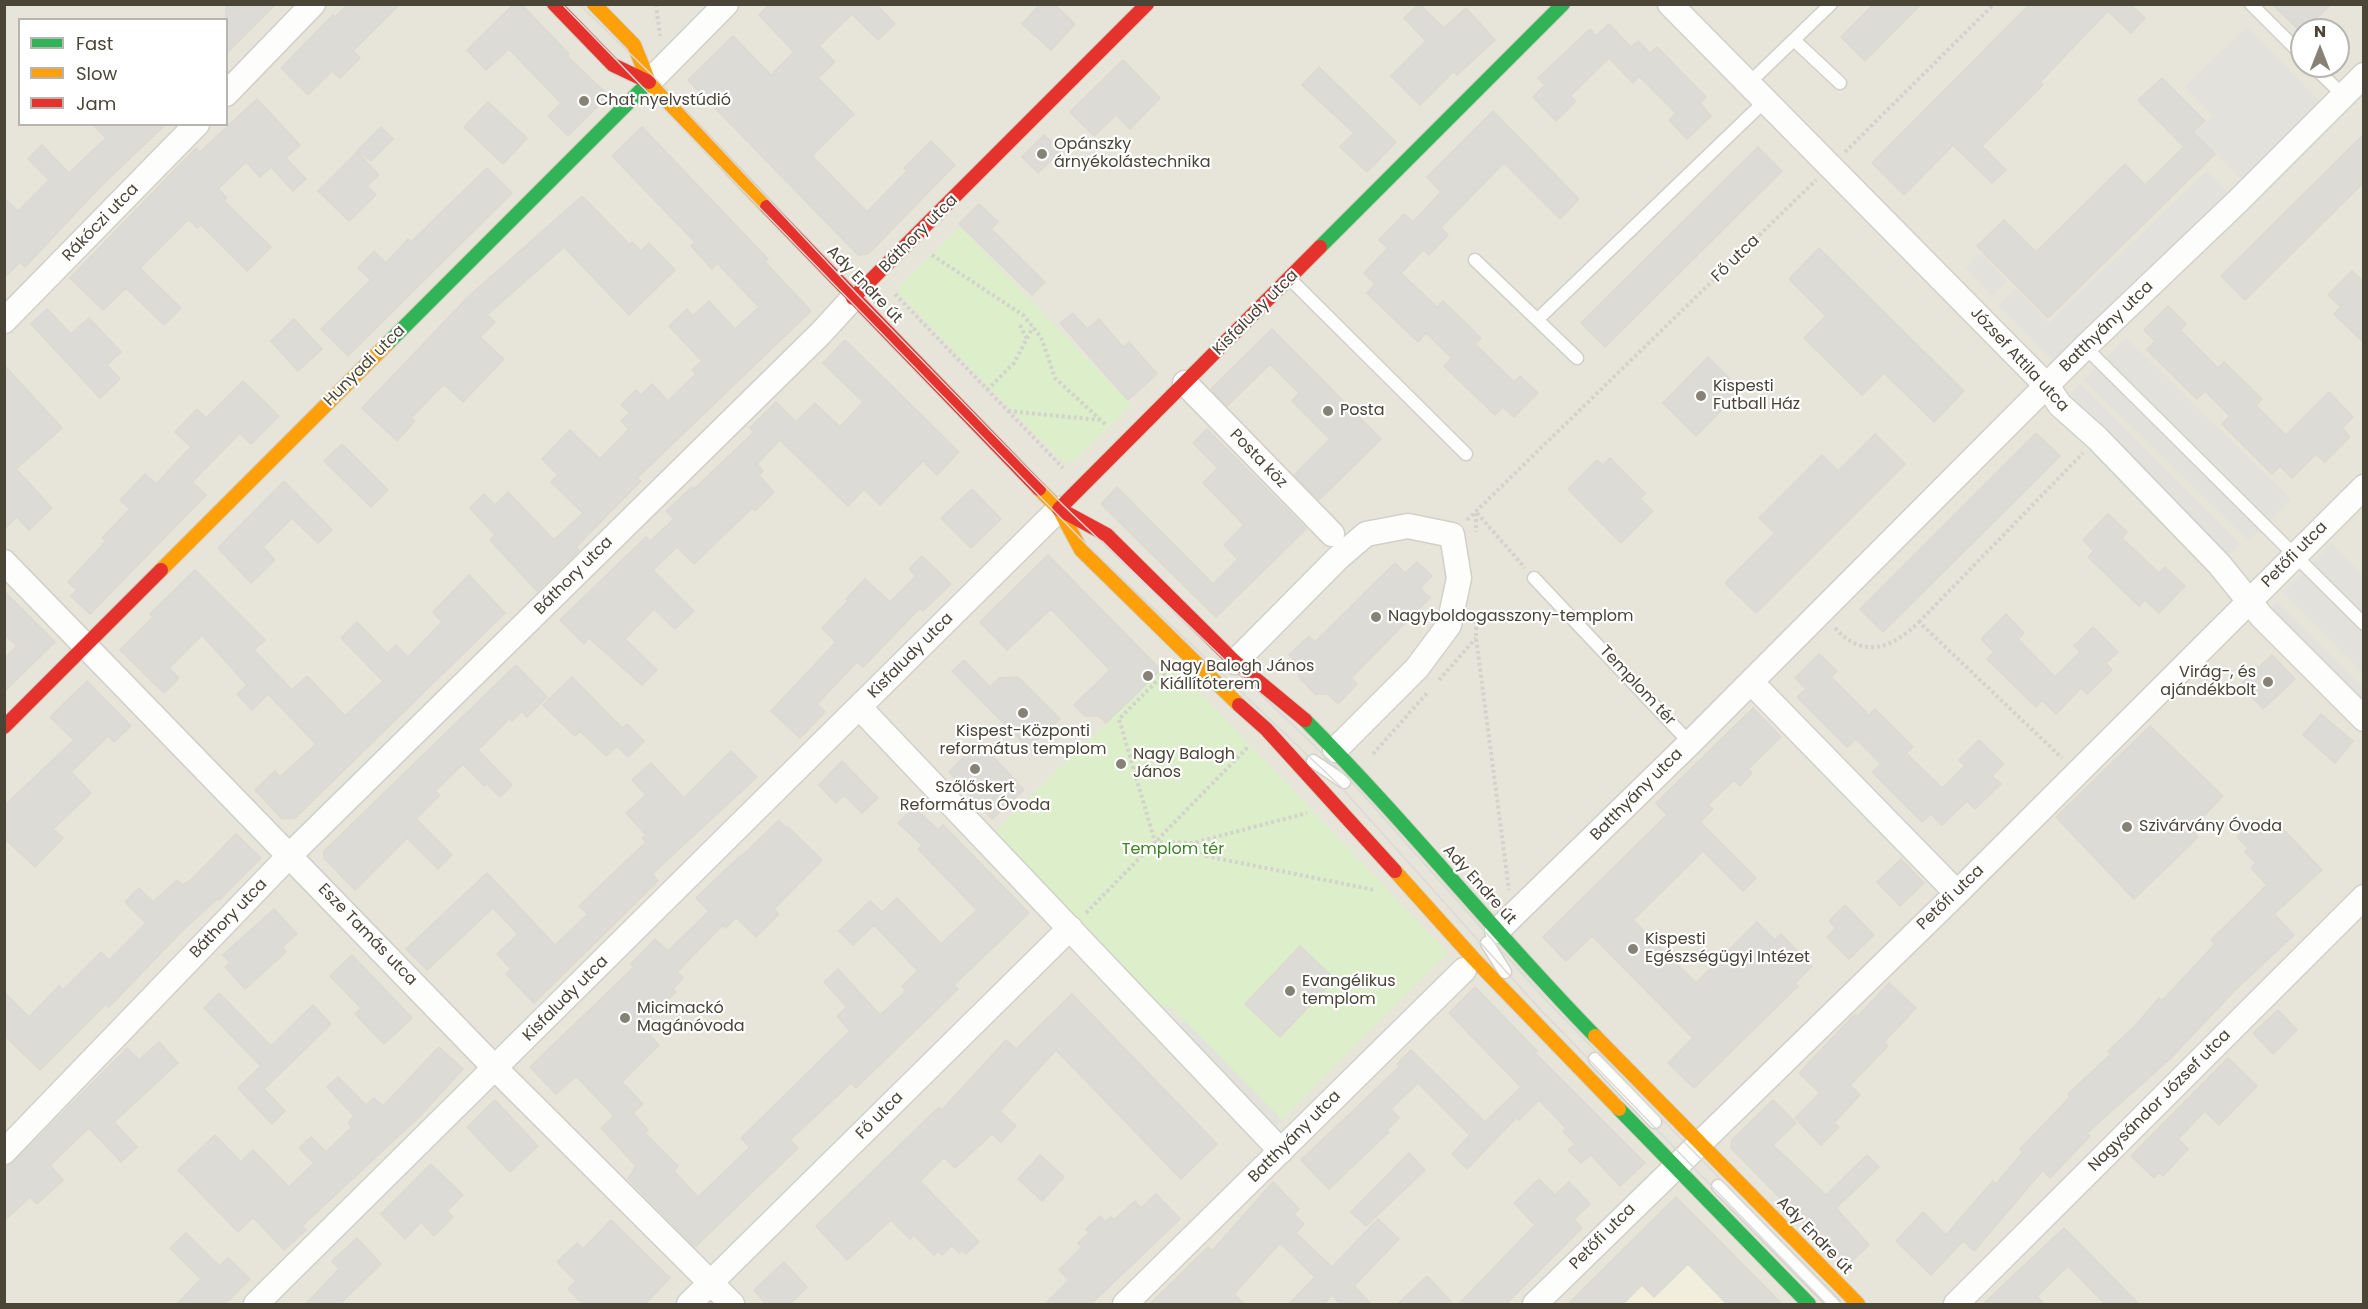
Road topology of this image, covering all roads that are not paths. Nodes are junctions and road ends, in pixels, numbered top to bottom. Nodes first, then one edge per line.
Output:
1 (314, 4) edge
2 (554, 4) edge
3 (594, 4) edge
4 (726, 4) edge
5 (1148, 4) edge
6 (1563, 4) edge
7 (1670, 4) edge
8 (1831, 4) edge
9 (2251, 4) edge
10 (1795, 41) junction
11 (2290, 43) edge
12 (2364, 75) edge
13 (2325, 78) edge
14 (649, 82) junction
15 (1840, 83) dead end
16 (1748, 84) junction
17 (228, 92) edge
18 (2344, 96) junction
19 (1766, 101) junction
20 (194, 126) edge
21 (1475, 260) dead end
22 (1290, 279) junction
23 (853, 298) junction
24 (1538, 319) junction
25 (4, 321) edge
26 (2085, 346) junction
27 (1578, 358) dead end
28 (1185, 383) junction
29 (2047, 386) junction
30 (1466, 454) dead end
31 (2364, 488) edge
32 (1059, 509) junction
33 (1332, 534) dead end
34 (2295, 555) junction
35 (4, 562) edge
36 (1534, 578) road end
37 (2248, 601) junction
38 (2364, 624) edge
39 (87, 645) junction
40 (1235, 662) junction
41 (1751, 682) junction
42 (1291, 706) junction
43 (860, 708) junction
44 (2364, 719) edge
45 (4, 727) edge
46 (1266, 729) junction
47 (1690, 743) junction
48 (1335, 750) junction
49 (290, 855) junction
50 (1957, 893) junction
51 (2364, 897) edge
52 (1070, 928) junction
53 (1494, 932) junction
54 (1464, 970) dead end
55 (1517, 976) dead end
56 (1531, 1015) junction
57 (1589, 1053) dead end
58 (495, 1069) junction
59 (1662, 1129) dead end
60 (1281, 1151) junction
61 (4, 1152) edge
62 (1687, 1155) junction
63 (1710, 1179) dead end
64 (711, 1283) junction
65 (256, 1305) edge
66 (689, 1305) edge
67 (732, 1305) edge
68 (1125, 1305) edge
69 (1535, 1305) edge
70 (1809, 1305) edge
71 (1834, 1305) edge
72 (1858, 1305) edge
73 (1956, 1305) edge

1 - 17 street
2 - 14 street, Ady Endre út
3 - 14 street, Ady Endre út
4 - 14 street, Hunyadi utca
5 - 23 street, Báthory utca
6 - 22 street, Kisfaludy utca
7 - 16 street, József Attila utca
8 - 10 lane
9 - 11 lane
10 - 15 lane
10 - 16 lane
12 - 18 street, Batthyány utca
13 - 18 lane
14 - 23 street, Ady Endre út
14 - 39 street, Hunyadi utca
16 - 19 street, József Attila utca
18 - 26 street, Batthyány utca
19 - 24 lane
19 - 29 street, József Attila utca
20 - 25 street, Rákóczi utca
21 - 24 lane
22 - 28 street, Kisfaludy utca
22 - 30 lane
23 - 32 street, Ady Endre út
23 - 49 street, Báthory utca
24 - 27 lane
26 - 29 street, Batthyány utca
26 - 34 lane
28 - 32 street, Kisfaludy utca
28 - 33 street, Posta köz
29 - 37 street, József Attila utca
29 - 41 street, Batthyány utca
31 - 34 street, Petőfi utca
32 - 40 street, Ady Endre út
32 - 43 street, Kisfaludy utca
32 - 46 street, Ady Endre út
34 - 37 street, Petőfi utca
34 - 38 lane
35 - 39 street, Esze Tamás utca
36 - 47 lane, Templom tér
37 - 44 street, József Attila utca
37 - 50 street, Petőfi utca
39 - 45 street, Hunyadi utca
39 - 49 street, Esze Tamás utca
40 - 42 street, Ady Endre út
40 - 48 street
41 - 47 street, Batthyány utca
41 - 50 street
42 - 46 lane
42 - 48 street, Ady Endre út
43 - 52 street
43 - 58 street, Kisfaludy utca
46 - 56 street, Ady Endre út
47 - 53 street, Batthyány utca
48 - 53 street, Ady Endre út
49 - 58 street, Esze Tamás utca
49 - 61 street, Báthory utca
50 - 62 street, Petőfi utca
51 - 73 street, Nagysándor József utca
52 - 60 street
52 - 64 street, Fő utca
53 - 55 lane
53 - 56 lane
53 - 62 street, Ady Endre út
54 - 60 street, Batthyány utca
56 - 62 street, Ady Endre út
57 - 59 lane
58 - 64 street, Esze Tamás utca
58 - 65 street, Kisfaludy utca
60 - 68 street, Batthyány utca
62 - 69 street, Petőfi utca
62 - 70 street, Ady Endre út
62 - 72 street, Ady Endre út
63 - 71 lane
64 - 66 street, Fő utca
64 - 67 street, Esze Tamás utca

